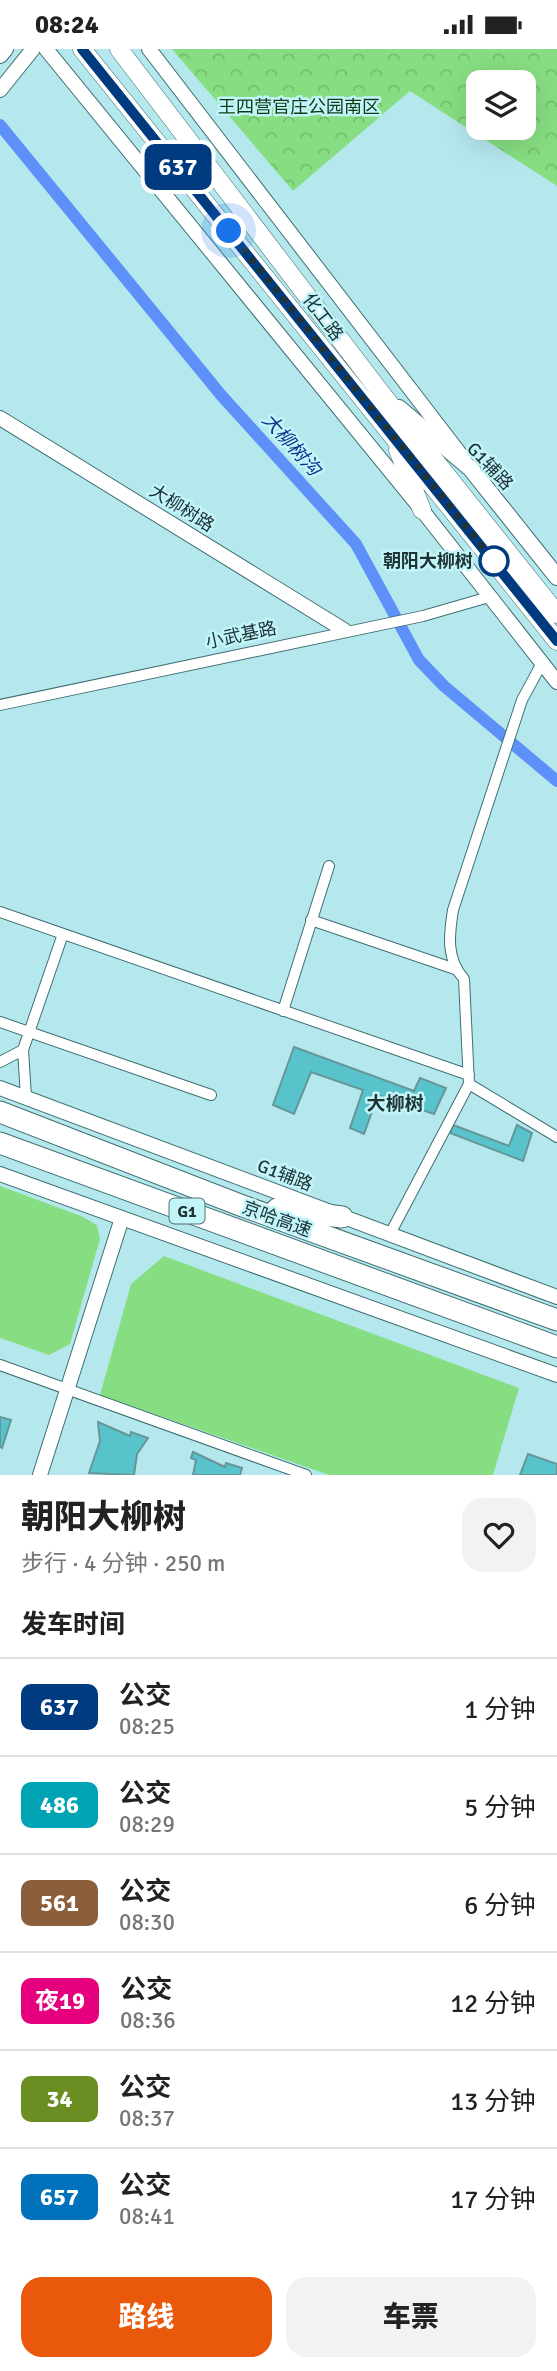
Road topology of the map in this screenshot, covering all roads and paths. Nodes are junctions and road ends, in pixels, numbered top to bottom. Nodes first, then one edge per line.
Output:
1 (5, 49) edge
2 (33, 49) edge
3 (46, 49) edge
4 (82, 49) edge
5 (119, 49) edge
6 (149, 49) edge
7 (0, 55) edge
8 (0, 90) edge
9 (381, 393) junction
10 (0, 418) edge
11 (392, 434) junction
12 (471, 469) junction
13 (422, 510) junction
14 (557, 577) edge
15 (489, 597) junction
16 (557, 614) edge
17 (344, 630) junction
18 (557, 641) edge
19 (542, 663) junction
20 (557, 682) edge
21 (0, 705) edge
22 (328, 866) dead end
23 (0, 912) edge
24 (312, 920) junction
25 (63, 934) junction
26 (455, 969) junction
27 (283, 1011) junction
28 (0, 1022) edge
29 (29, 1033) junction
30 (23, 1050) junction
31 (0, 1062) edge
32 (469, 1079) junction
33 (0, 1088) edge
34 (211, 1095) dead end
35 (26, 1097) junction
36 (1, 1112) edge
37 (557, 1137) edge
38 (0, 1143) edge
39 (0, 1160) edge
40 (74, 1170) junction
41 (0, 1174) edge
42 (240, 1205) junction
43 (342, 1217) junction
44 (122, 1218) junction
45 (390, 1234) junction
46 (557, 1297) edge
47 (557, 1320) edge
48 (551, 1345) edge
49 (0, 1364) edge
50 (557, 1375) edge
51 (69, 1389) junction
52 (40, 1475) edge
53 (306, 1475) edge

1 - 7 main road
2 - 8 street
3 - 13 street
4 - 11 main road, 化工路
5 - 9 main road, 化工路
6 - 12 street
9 - 12 main road, G1辅路
9 - 16 main road, 化工路
10 - 17 street, 大柳树路
11 - 13 main road
11 - 18 main road, 化工路
12 - 14 main road, G1辅路
13 - 15 street
15 - 17 street, 小武基路
15 - 19 street
17 - 21 street, 小武基路
19 - 20 street
19 - 26 street
22 - 24 street
23 - 25 street
24 - 26 street
24 - 27 street
25 - 27 street
25 - 29 street
26 - 32 street
27 - 32 street
28 - 29 street
29 - 30 street
29 - 34 street
30 - 31 street
30 - 35 street
32 - 37 street
32 - 45 street
33 - 35 street, G1辅路
35 - 43 street, G1辅路
36 - 42 highway, 京哈高速 / G1
38 - 40 highway, 京哈高速 / G1
39 - 40 highway
40 - 48 highway, 京哈高速 / G1
41 - 44 street
42 - 43 highway
42 - 47 highway, 京哈高速 / G1
43 - 45 street, G1辅路
44 - 50 street
44 - 51 street
45 - 46 street, G1辅路
49 - 51 street
51 - 52 street
51 - 53 street

